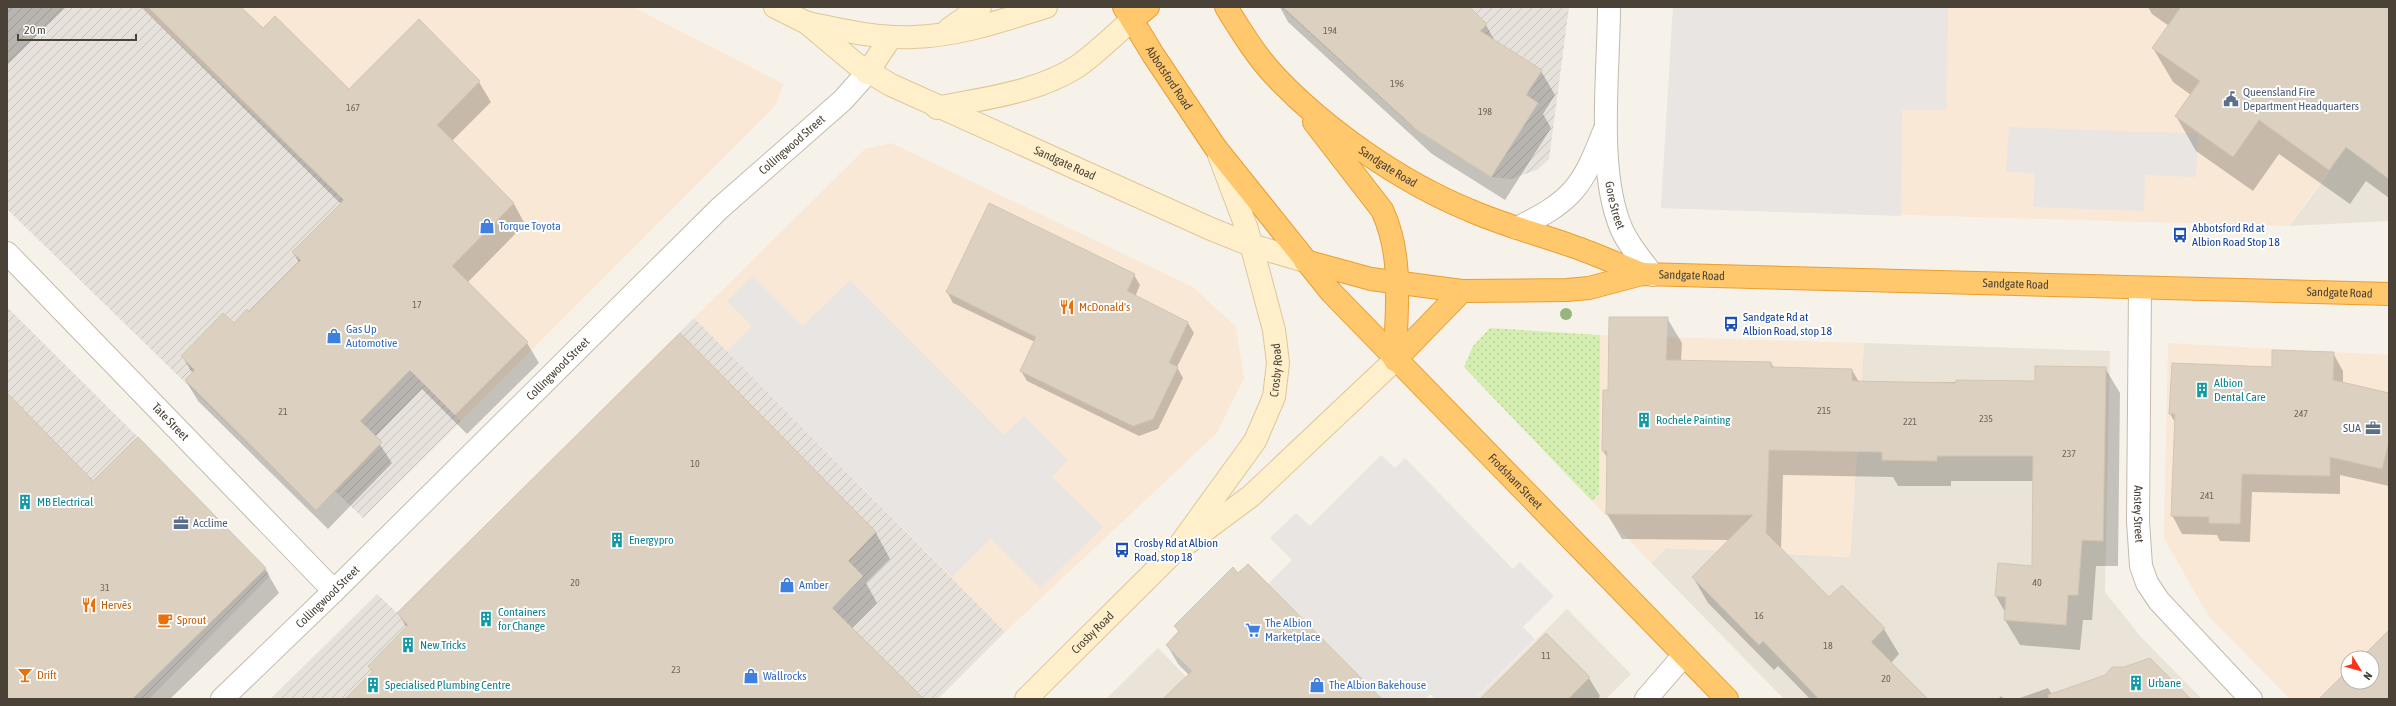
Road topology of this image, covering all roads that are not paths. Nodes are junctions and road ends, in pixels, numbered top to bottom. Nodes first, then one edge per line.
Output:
1 (775, 7) edge
2 (980, 7) edge
3 (1046, 7) edge
4 (1226, 7) edge
5 (1609, 7) edge
6 (1135, 11) edge
7 (807, 23) junction
8 (937, 35) junction
9 (890, 37) junction
10 (868, 73) junction
11 (1290, 91) junction
12 (937, 108) junction
13 (1606, 126) junction
14 (1215, 147) junction
15 (1517, 228) junction
16 (1251, 245) junction
17 (7, 253) edge
18 (1305, 261) junction
19 (1648, 275) junction
20 (1397, 283) junction
21 (2140, 288) junction
22 (1462, 291) junction
23 (2389, 294) edge
24 (1395, 360) junction
25 (1176, 550) junction
26 (334, 591) junction
27 (1684, 655) junction
28 (222, 699) edge
29 (1026, 699) edge
30 (1646, 699) edge
31 (1727, 699) edge
32 (2251, 699) edge

1 - 7 main road, Sandgate Road
2 - 8 main road
3 - 8 main road, Sandgate Road
4 - 11 highway, Sandgate Road
5 - 13 street, Gore Street
6 - 12 main road
6 - 14 highway, Abbotsford Road
7 - 9 main road, Sandgate Road
7 - 10 main road, Sandgate Road
8 - 9 main road, Sandgate Road
9 - 10 main road, Collingwood Street
10 - 12 main road, Sandgate Road
10 - 26 street, Collingwood Street
11 - 15 highway, Sandgate Road
11 - 20 highway
12 - 16 main road, Sandgate Road
13 - 15 street, Gore Street
13 - 19 street, Gore Street
14 - 16 main road, Crosby Road
14 - 18 highway
15 - 19 highway, Sandgate Road
16 - 18 main road, Sandgate Road
16 - 25 main road, Crosby Road
17 - 26 street, Tate Street
18 - 20 highway, Sandgate Road
18 - 24 highway, Frodsham Street
19 - 21 highway, Sandgate Road
19 - 22 highway, Sandgate Road
20 - 22 highway, Sandgate Road
20 - 24 highway
21 - 23 highway, Sandgate Road
21 - 32 street, Anstey Street
22 - 24 highway
24 - 25 main road, Crosby Road
24 - 27 highway, Frodsham Street
25 - 29 main road, Crosby Road
26 - 28 street, Collingwood Street
27 - 30 street
27 - 31 highway, Frodsham Street

